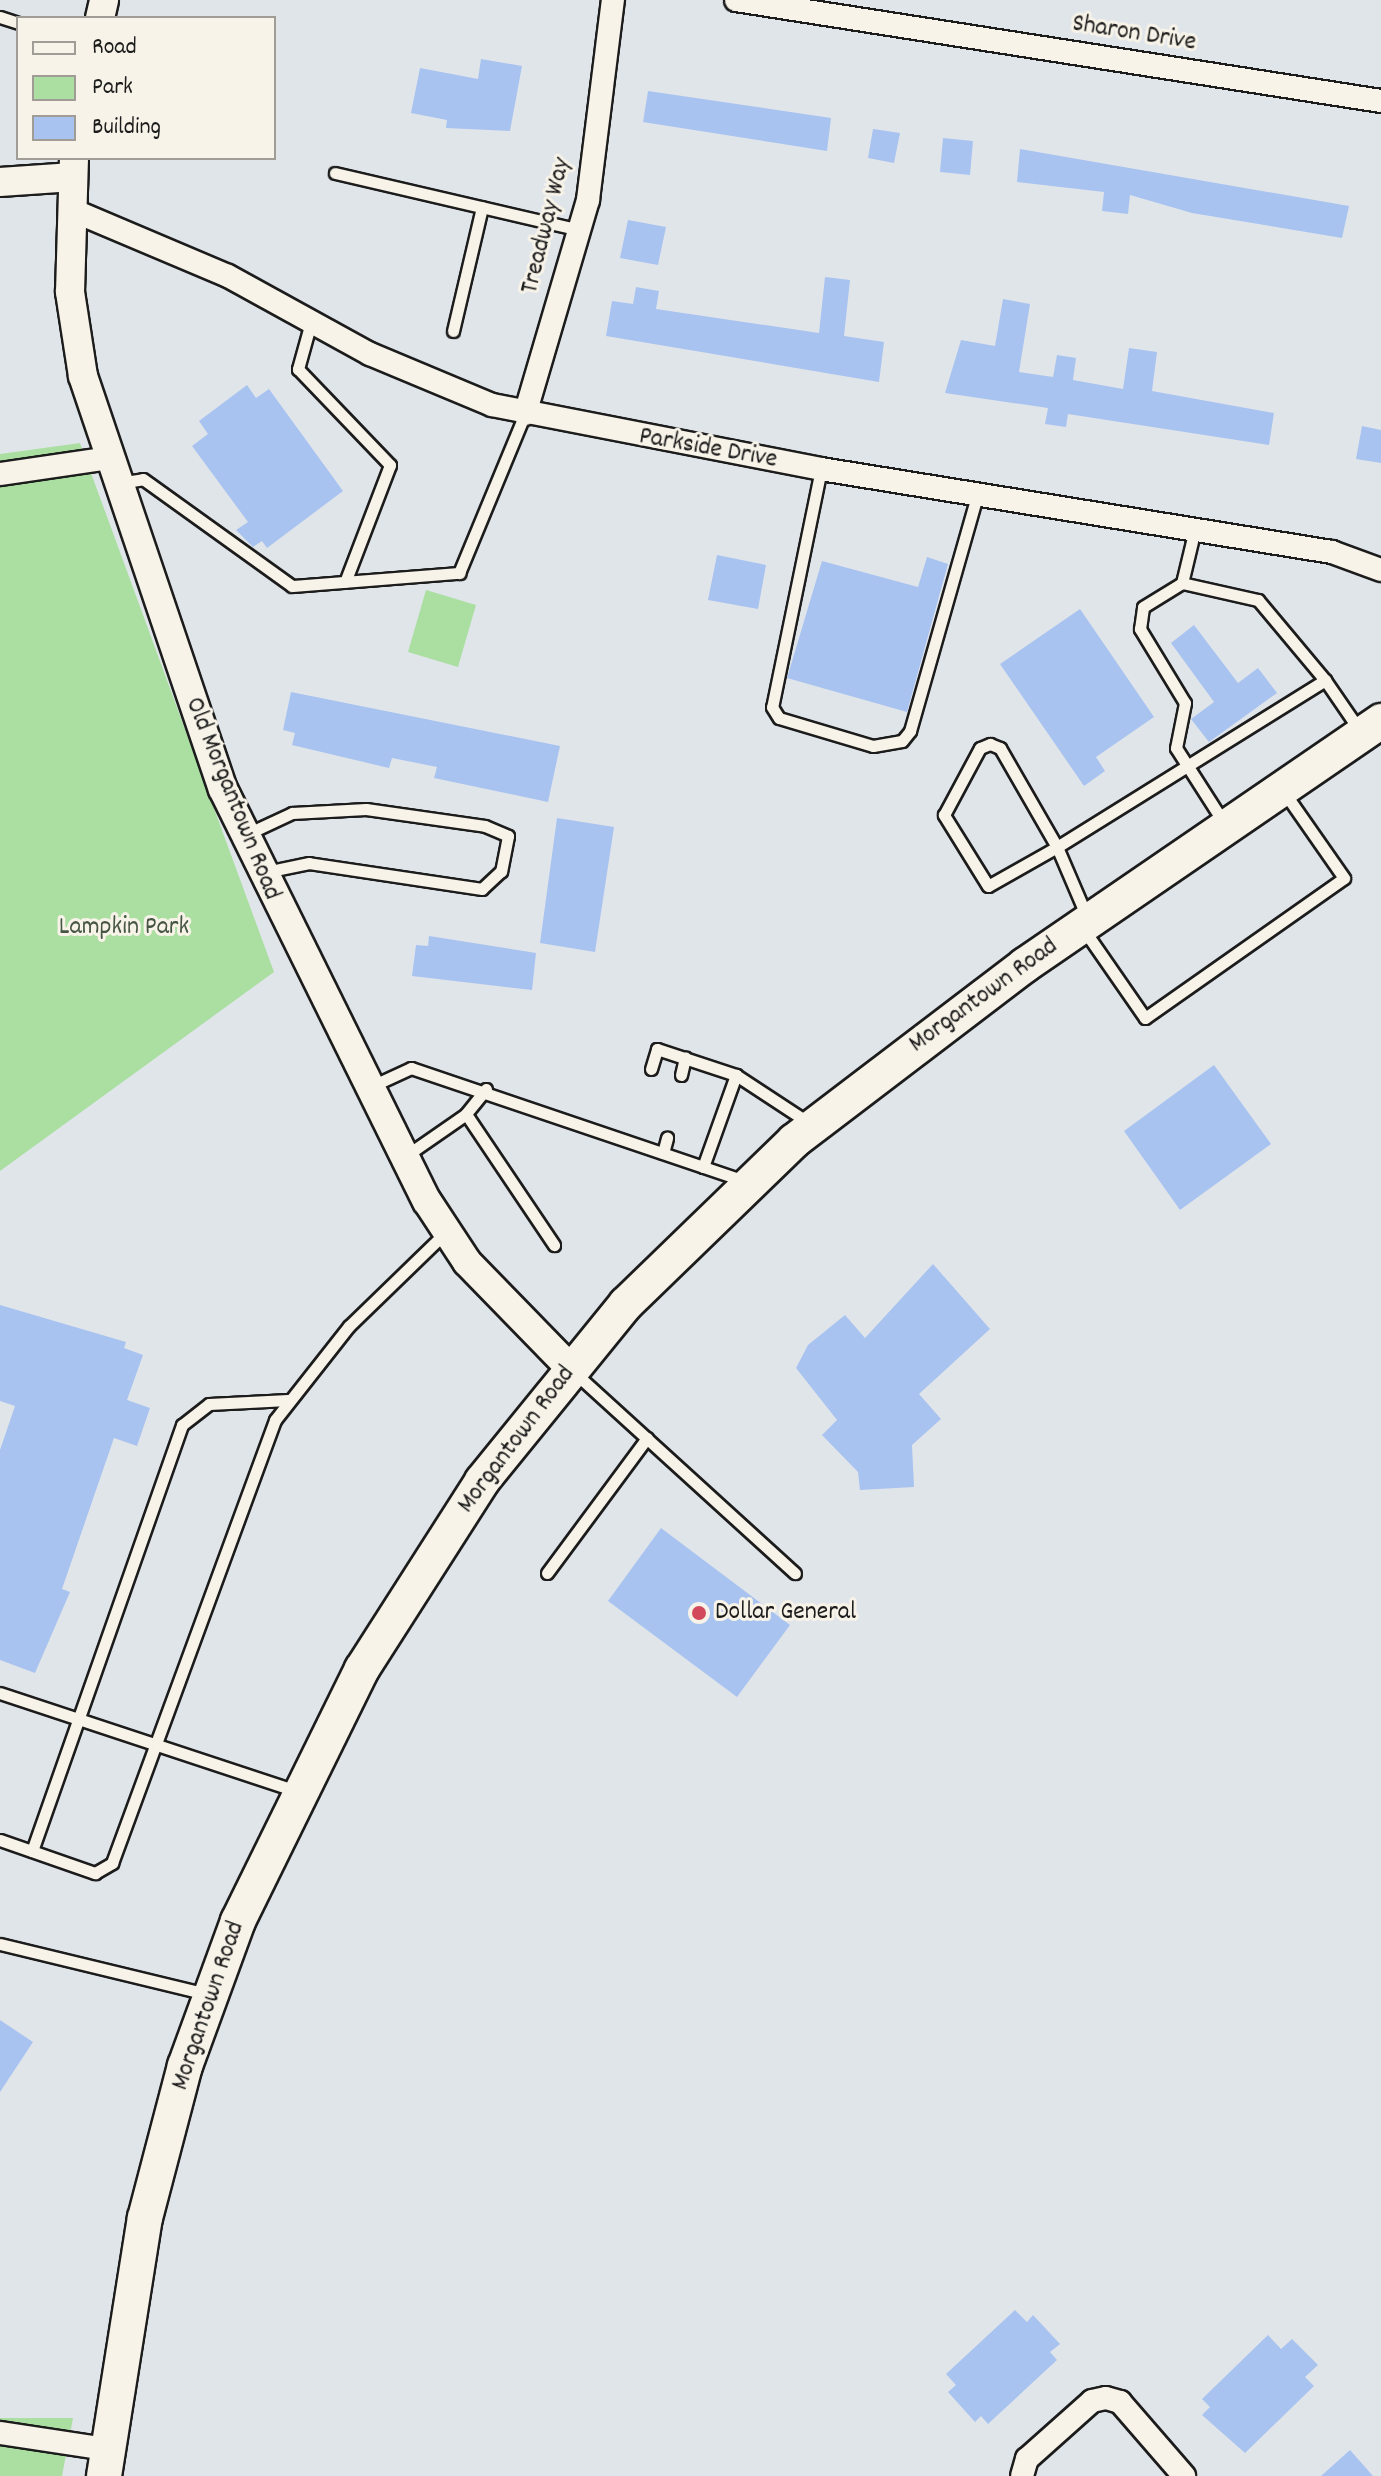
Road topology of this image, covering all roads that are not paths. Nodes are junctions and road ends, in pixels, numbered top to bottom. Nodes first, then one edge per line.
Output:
1 (613, 0) edge
2 (736, 0) edge
3 (1381, 101) edge
4 (74, 167) edge
5 (335, 173) dead end
6 (0, 182) edge
7 (482, 207) junction
8 (72, 210) junction
9 (579, 230) junction
10 (311, 322) junction
11 (453, 331) dead end
12 (525, 414) junction
13 (821, 469) junction
14 (114, 470) junction
15 (0, 474) edge
16 (978, 493) junction
17 (1195, 527) junction
18 (1381, 570) edge
19 (345, 582) junction
20 (1182, 583) junction
21 (1325, 680) junction
22 (1372, 728) edge
23 (1187, 765) junction
24 (1282, 789) junction
25 (1227, 827) junction
26 (243, 836) junction
27 (1057, 847) junction
28 (260, 873) junction
29 (1085, 924) junction
30 (685, 1057) junction
31 (651, 1069) dead end
32 (681, 1075) dead end
33 (736, 1075) junction
34 (367, 1088) junction
35 (486, 1089) junction
36 (466, 1114) junction
37 (812, 1126) junction
38 (636, 1131) dead end
39 (667, 1138) dead end
40 (632, 1144) junction
41 (663, 1153) junction
42 (403, 1158) junction
43 (703, 1167) junction
44 (749, 1183) junction
45 (446, 1233) junction
46 (554, 1245) dead end
47 (570, 1368) junction
48 (288, 1400) junction
49 (647, 1438) junction
50 (547, 1573) dead end
51 (795, 1573) dead end
52 (0, 1693) edge
53 (80, 1716) junction
54 (156, 1740) junction
55 (297, 1791) junction
56 (0, 1840) edge
57 (32, 1851) junction
58 (0, 1944) edge
59 (211, 1996) junction
60 (0, 2433) edge
61 (105, 2462) edge
62 (1022, 2476) edge
63 (1184, 2476) edge

1 - 9 street, Treadway Way
2 - 3 street, Sharon Drive
4 - 6 street
4 - 8 street, Old Morgantown Road
5 - 7 lane
7 - 9 lane
7 - 11 lane
8 - 10 street, Parkside Drive
8 - 14 street, Old Morgantown Road
9 - 12 street, Treadway Way
10 - 12 street, Parkside Drive
10 - 19 lane
12 - 13 street, Parkside Drive
12 - 19 lane
13 - 16 street, Parkside Drive
13 - 16 lane
14 - 15 street
14 - 19 lane
14 - 26 street, Old Morgantown Road
16 - 17 street, Parkside Drive
17 - 18 street, Parkside Drive
17 - 20 lane
20 - 21 lane
20 - 23 lane
21 - 22 lane
21 - 23 lane
22 - 24 main road, Morgantown Road
23 - 25 lane
23 - 27 lane
24 - 25 main road, Morgantown Road
24 - 29 lane
25 - 29 main road, Morgantown Road
26 - 28 street, Old Morgantown Road
26 - 28 lane
27 - 27 lane
27 - 29 lane
28 - 34 street, Old Morgantown Road
29 - 37 main road, Morgantown Road
30 - 31 lane
30 - 32 lane
30 - 33 lane
33 - 37 lane
33 - 43 lane
34 - 35 lane
34 - 42 street, Old Morgantown Road
35 - 36 lane
35 - 40 lane
36 - 42 lane
36 - 46 lane
37 - 44 main road, Morgantown Road
38 - 40 lane
39 - 41 lane
40 - 41 lane
41 - 43 lane
42 - 45 street, Old Morgantown Road
43 - 44 lane
44 - 47 main road, Morgantown Road
45 - 47 street, Old Morgantown Road
45 - 48 lane
47 - 49 lane
47 - 55 main road, Morgantown Road
48 - 53 lane
48 - 54 lane
49 - 50 lane
49 - 51 lane
52 - 53 lane
53 - 54 lane
53 - 57 lane
54 - 55 lane
54 - 57 lane
55 - 59 main road, Morgantown Road
56 - 57 lane
58 - 59 lane
59 - 61 main road, Morgantown Road
60 - 61 street
62 - 63 street

